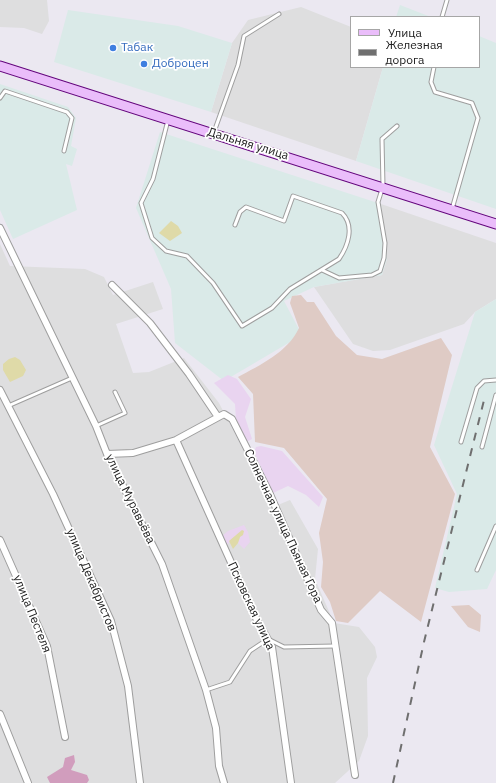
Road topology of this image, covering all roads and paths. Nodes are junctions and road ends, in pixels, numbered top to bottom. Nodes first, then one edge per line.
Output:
1 (447, 0) edge
2 (278, 14) dead end
3 (442, 16) edge
4 (0, 66) edge
5 (434, 68) edge
6 (0, 98) edge
7 (168, 118) junction
8 (397, 126) dead end
9 (214, 134) junction
10 (64, 151) dead end
11 (384, 186) junction
12 (452, 209) junction
13 (496, 224) edge
14 (235, 225) dead end
15 (0, 228) edge
16 (322, 270) junction
17 (112, 285) dead end
18 (72, 378) junction
19 (496, 380) edge
20 (0, 390) edge
21 (115, 392) dead end
22 (496, 395) edge
23 (8, 406) junction
24 (218, 417) junction
25 (96, 426) junction
26 (176, 440) junction
27 (462, 442) dead end
28 (482, 447) dead end
29 (107, 454) junction
30 (496, 526) edge
31 (0, 540) edge
32 (477, 570) dead end
33 (268, 639) junction
34 (335, 646) junction
35 (206, 690) junction
36 (0, 714) edge
37 (65, 737) dead end
38 (355, 775) dead end
39 (28, 783) edge
40 (140, 783) edge
41 (224, 783) edge
42 (291, 783) edge

1 - 3 lane
2 - 9 lane
4 - 7 main road, Дальняя улица
5 - 12 lane
6 - 10 lane
7 - 9 main road, Дальняя улица
7 - 16 lane
8 - 11 lane
9 - 11 main road, Дальняя улица
11 - 12 main road, Дальняя улица
11 - 16 lane
12 - 13 main road, Дальняя улица
14 - 16 lane
15 - 18 street, улица Муравьёва
17 - 24 street
18 - 23 lane
18 - 25 street, улица Муравьёва
19 - 27 lane
20 - 23 street, улица Декабристов
21 - 25 lane
22 - 28 lane
23 - 40 street, улица Декабристов
24 - 26 street
24 - 34 street, Солнечная улица Пьяная Гора
25 - 29 street, улица Муравьёва
26 - 29 street
26 - 33 street, Псковская улица
29 - 35 street, улица Муравьёва
30 - 32 lane
31 - 37 street, улица Пестеля
33 - 34 lane
33 - 35 lane
33 - 42 street, Псковская улица
34 - 38 street, Солнечная улица Пьяная Гора
35 - 41 street, улица Муравьёва
36 - 39 street

